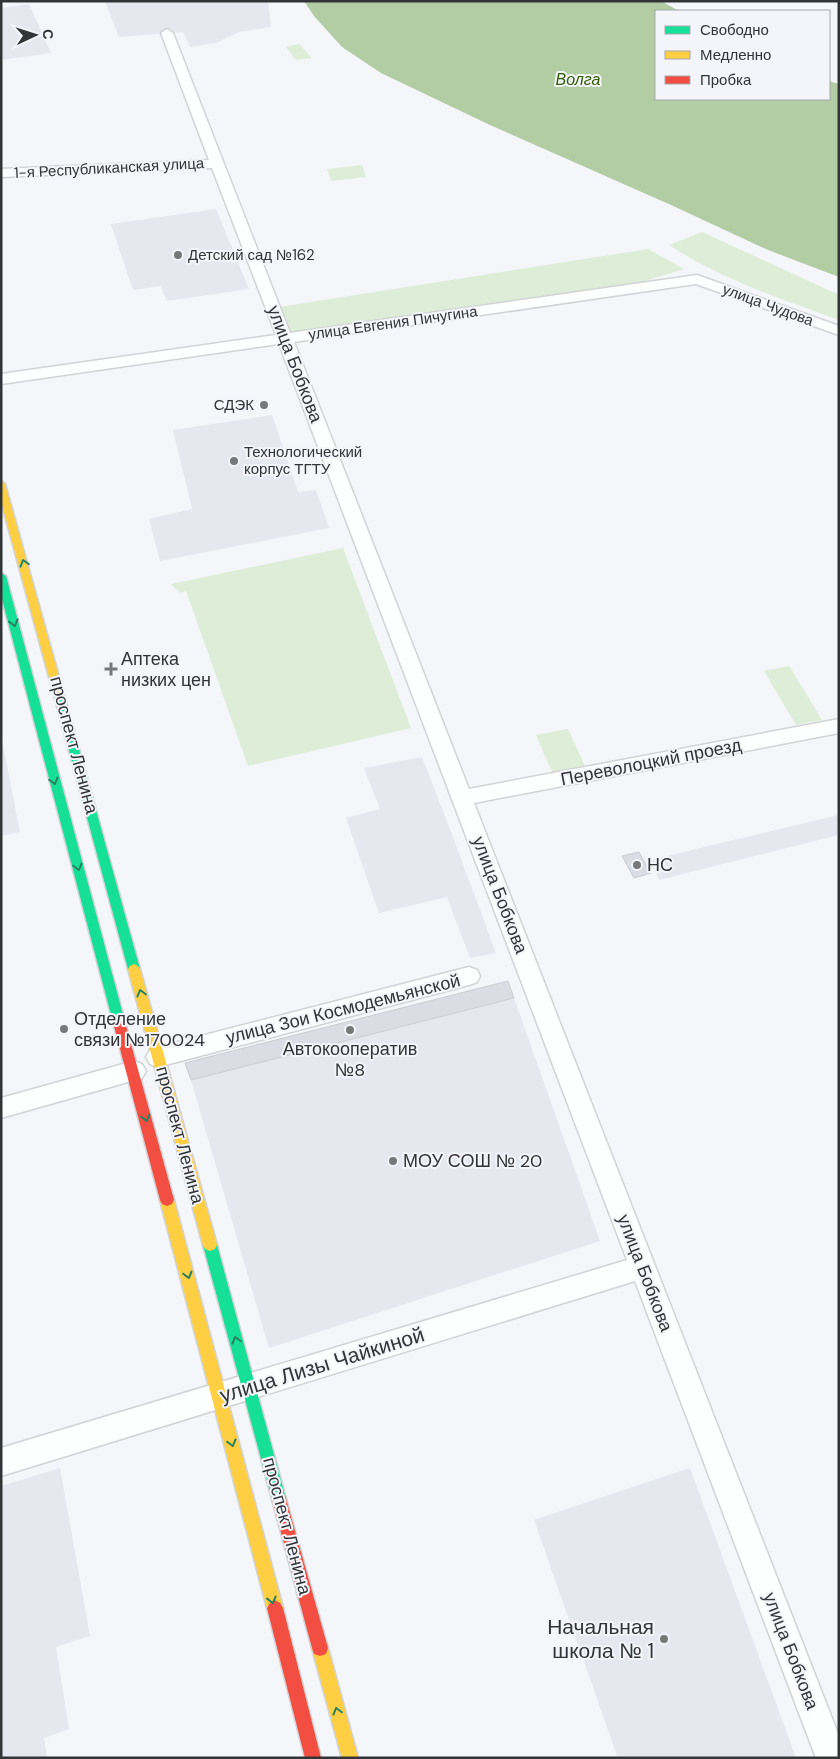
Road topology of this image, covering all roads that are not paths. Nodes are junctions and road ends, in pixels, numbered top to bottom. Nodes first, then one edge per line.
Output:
1 (167, 33) dead end
2 (218, 164) junction
3 (1, 173) edge
4 (697, 279) joint
5 (839, 332) edge
6 (285, 338) junction
7 (1, 379) edge
8 (1, 484) edge
9 (1, 576) edge
10 (839, 726) edge
11 (462, 798) junction
12 (469, 976) dead end
13 (150, 1068) junction
14 (1, 1108) edge
15 (643, 1267) junction
16 (248, 1387) junction
17 (220, 1396) junction
18 (1, 1462) edge
19 (313, 1758) edge
20 (350, 1758) edge
21 (832, 1758) edge

1 - 2 street, улица Бобкова
2 - 3 street, 1-я Республиканская улица
2 - 6 street, улица Бобкова
4 - 5 street, улица Чудова
4 - 6 street, улица Евгения Пичугина
6 - 7 street, улица Евгения Пичугина
6 - 11 street, улица Бобкова
13 -> 8 main road, проспект Ленина
9 -> 13 main road, проспект Ленина
10 - 11 street, Переволоцкий проезд
11 - 15 street, улица Бобкова
12 - 13 street, улица Зои Космодемьянской
13 - 14 street, улица Зои Космодемьянской
16 -> 13 main road, проспект Ленина
13 -> 17 main road, проспект Ленина
15 - 16 street, улица Лизы Чайкиной
15 - 21 street, улица Бобкова
16 - 17 street, улица Лизы Чайкиной
20 -> 16 main road, проспект Ленина
17 - 18 street, улица Лизы Чайкиной
17 -> 19 main road, проспект Ленина

